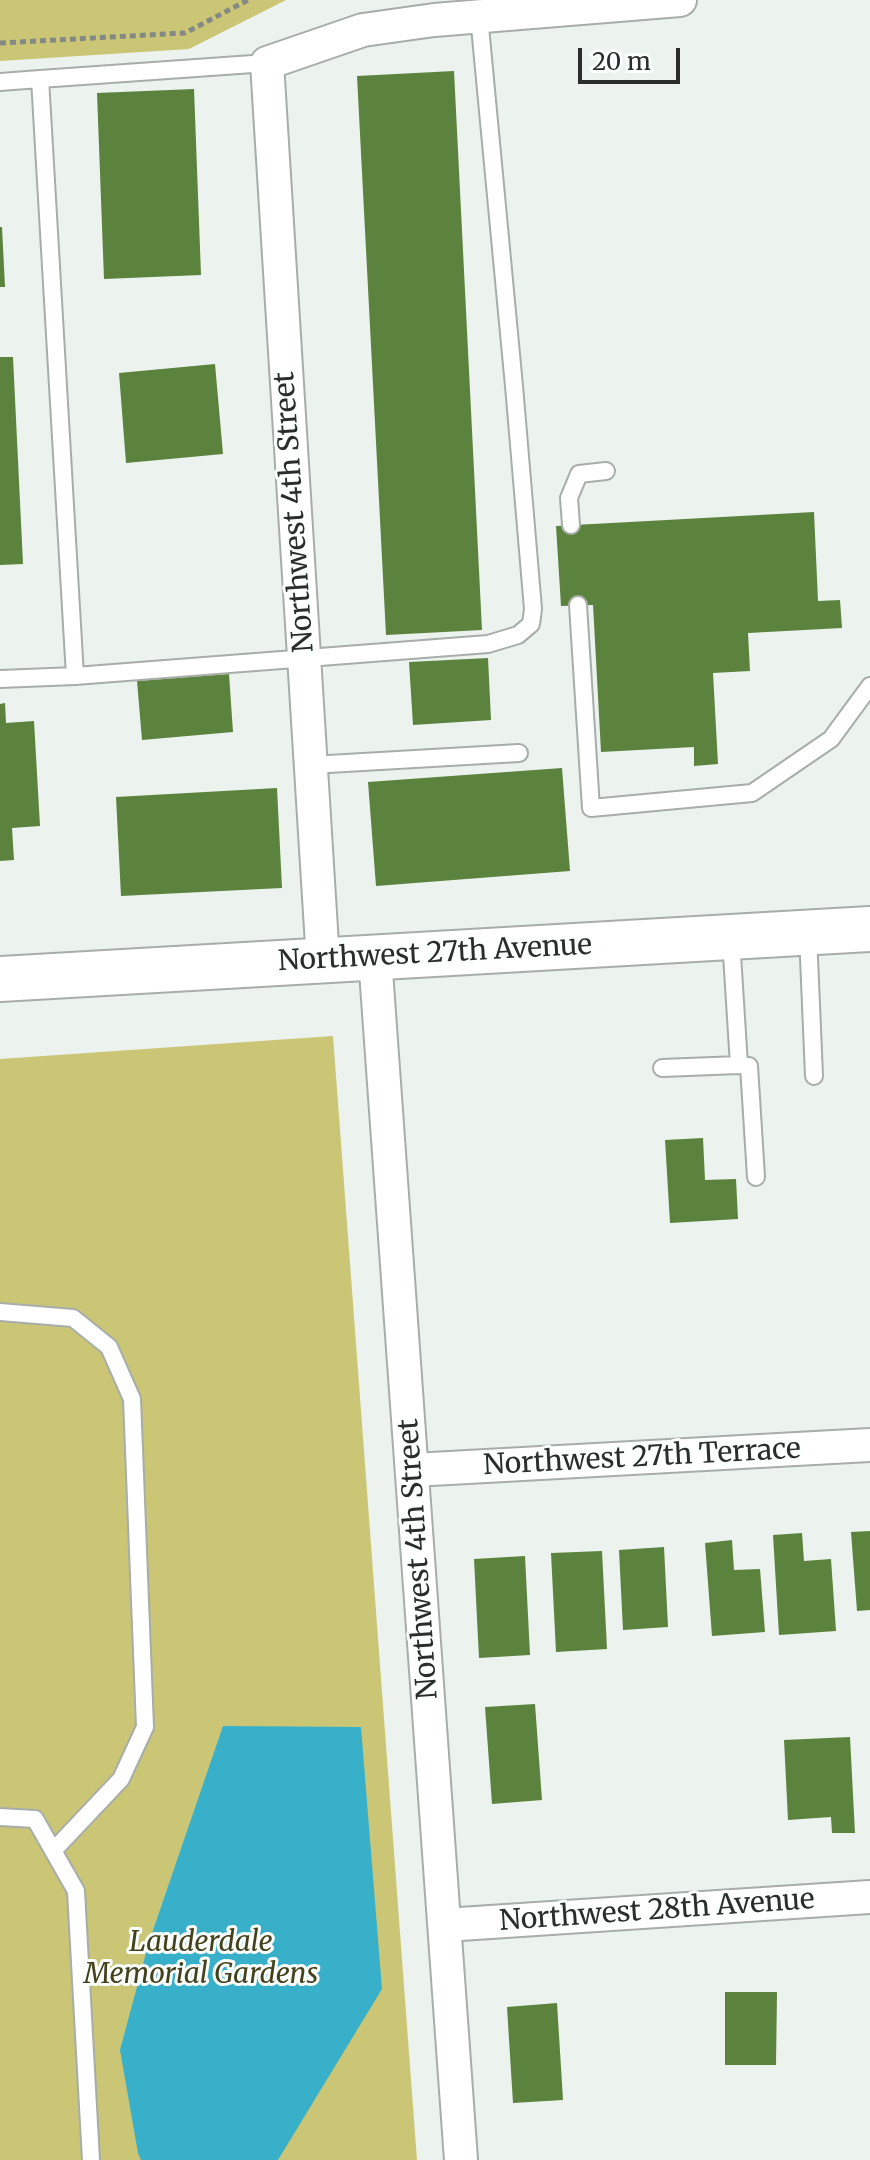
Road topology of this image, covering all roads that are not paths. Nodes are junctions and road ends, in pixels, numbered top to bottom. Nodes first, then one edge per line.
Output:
1 (680, 0) edge
2 (479, 16) junction
3 (267, 63) junction
4 (40, 79) junction
5 (0, 82) edge
6 (606, 471) dead end
7 (571, 525) dead end
8 (578, 605) dead end
9 (304, 660) junction
10 (75, 676) junction
11 (0, 679) edge
12 (870, 686) edge
13 (519, 753) dead end
14 (311, 765) junction
15 (870, 929) edge
16 (808, 932) junction
17 (731, 937) junction
18 (375, 957) junction
19 (323, 961) junction
20 (0, 979) edge
21 (739, 1065) junction
22 (662, 1068) dead end
23 (814, 1076) dead end
24 (756, 1177) dead end
25 (0, 1312) edge
26 (870, 1445) edge
27 (413, 1470) junction
28 (0, 1817) edge
29 (53, 1851) junction
30 (870, 1897) edge
31 (445, 1925) junction
32 (91, 2160) edge
33 (461, 2160) edge

1 - 2 street
2 - 3 street
2 - 9 lane
3 - 4 lane
3 - 9 street, Northwest 4th Street
4 - 5 lane
4 - 10 lane
6 - 7 lane
8 - 12 lane
9 - 10 lane
9 - 14 street, Northwest 4th Street
10 - 11 lane
13 - 14 lane
14 - 19 street, Northwest 4th Street
15 - 16 street, Northwest 27th Avenue
16 - 17 street, Northwest 27th Avenue
16 - 23 lane
17 - 18 street, Northwest 27th Avenue
17 - 21 lane
18 - 19 street, Northwest 27th Avenue
18 - 27 street, Northwest 4th Street
19 - 20 street, Northwest 27th Avenue
21 - 22 lane
21 - 24 lane
25 - 29 lane
26 - 27 street, Northwest 27th Terrace
27 - 31 street, Northwest 4th Street
28 - 29 lane
29 - 32 lane
30 - 31 street, Northwest 28th Avenue
31 - 33 street, Northwest 4th Street

